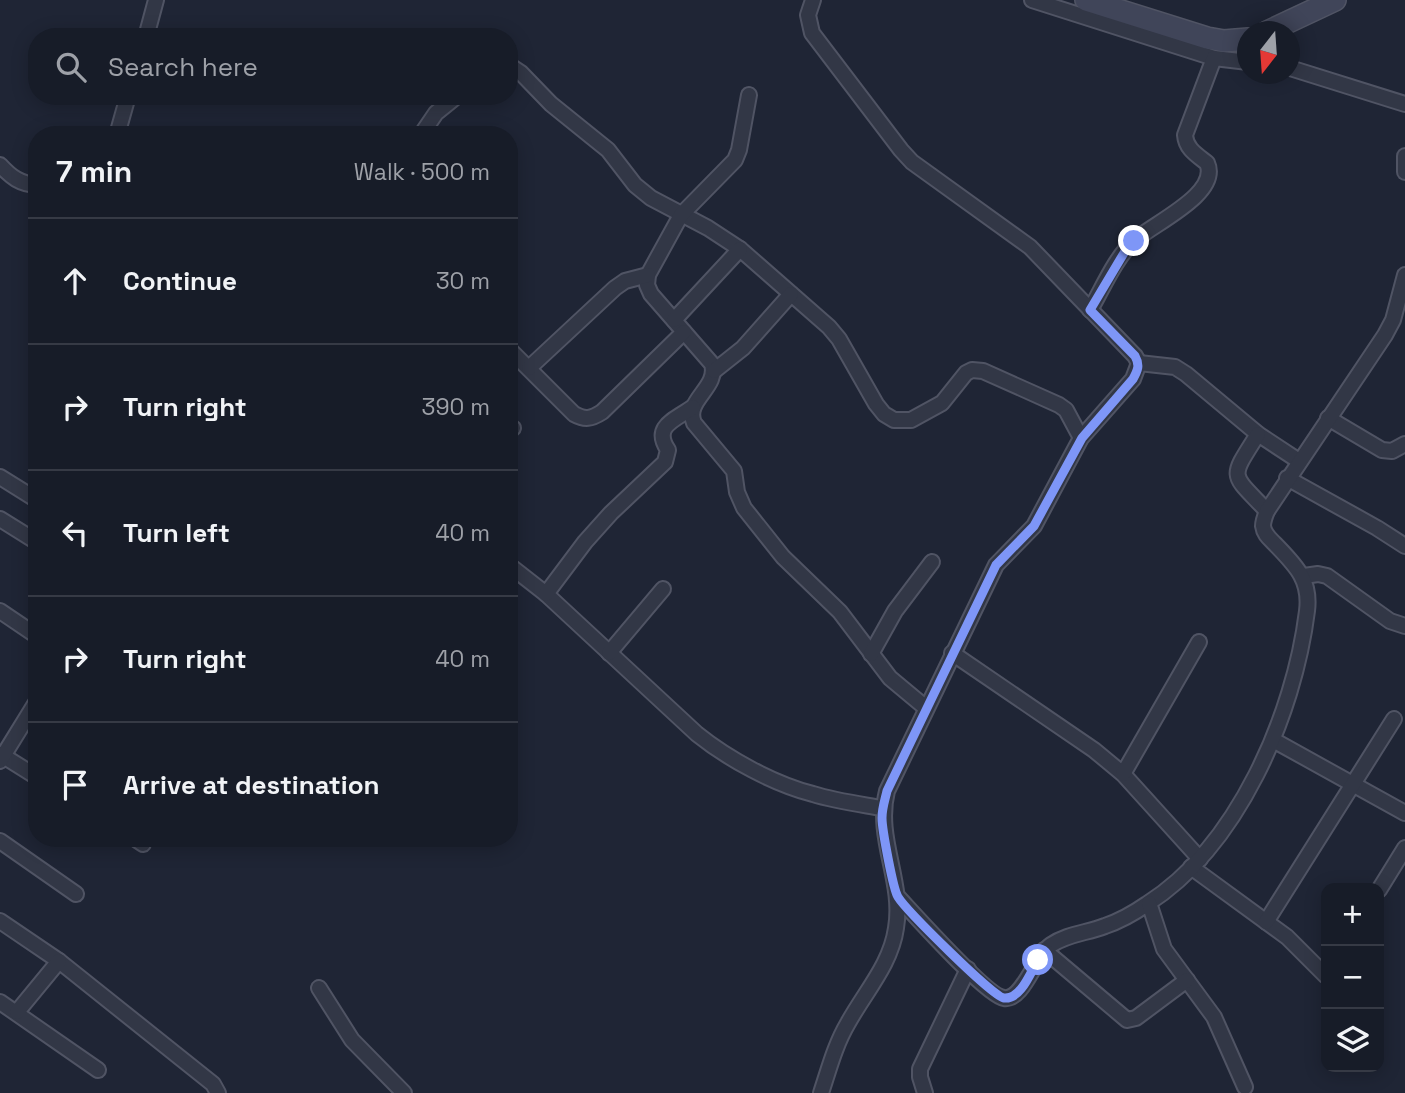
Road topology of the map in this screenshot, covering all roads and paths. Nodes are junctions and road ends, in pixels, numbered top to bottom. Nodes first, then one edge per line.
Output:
1 (156, 0) edge
2 (813, 0) edge
3 (1032, 0) edge
4 (1086, 0) edge
5 (1335, 0) edge
6 (1290, 21) edge
7 (148, 28) edge
8 (1237, 40) edge
9 (1214, 58) junction
10 (1237, 61) edge
11 (518, 71) edge
12 (1300, 71) edge
13 (750, 95) dead end
14 (1405, 104) edge
15 (125, 105) edge
16 (446, 105) edge
17 (120, 126) edge
18 (427, 126) edge
19 (1405, 156) edge
20 (0, 165) edge
21 (1405, 172) edge
22 (28, 184) edge
23 (681, 215) junction
24 (740, 249) junction
25 (648, 275) junction
26 (1405, 275) edge
27 (791, 294) junction
28 (1090, 310) junction
29 (1399, 322) edge
30 (679, 326) junction
31 (518, 358) edge
32 (1139, 363) junction
33 (528, 369) junction
34 (714, 371) junction
35 (693, 407) junction
36 (1328, 418) junction
37 (1258, 434) junction
38 (1082, 438) junction
39 (1405, 444) edge
40 (1299, 461) junction
41 (0, 477) edge
42 (1287, 478) junction
43 (28, 494) edge
44 (1267, 511) junction
45 (0, 519) edge
46 (28, 536) edge
47 (1405, 546) edge
48 (932, 562) dead end
49 (518, 572) edge
50 (1304, 576) junction
51 (663, 589) dead end
52 (546, 594) junction
53 (0, 611) edge
54 (1405, 626) edge
55 (28, 630) edge
56 (1199, 642) dead end
57 (609, 653) junction
58 (952, 653) junction
59 (871, 654) junction
60 (926, 708) junction
61 (28, 715) edge
62 (1394, 719) dead end
63 (1273, 740) junction
64 (1, 757) edge
65 (28, 772) edge
66 (1123, 774) junction
67 (1353, 784) junction
68 (883, 808) junction
69 (1405, 813) edge
70 (0, 841) edge
71 (1405, 848) edge
72 (1196, 863) junction
73 (1383, 883) edge
74 (76, 894) dead end
75 (897, 896) junction
76 (1149, 903) junction
77 (0, 921) edge
78 (1266, 922) junction
79 (1044, 950) junction
80 (59, 961) junction
81 (968, 969) junction
82 (1321, 970) edge
83 (1187, 981) junction
84 (319, 988) dead end
85 (0, 1002) edge
86 (17, 1012) junction
87 (98, 1070) dead end
88 (1245, 1087) dead end
89 (218, 1093) edge
90 (404, 1093) edge
91 (821, 1093) edge
92 (925, 1093) edge

1 - 7 street
2 - 28 street
3 - 9 street
4 - 8 main road
5 - 6 main road
9 - 10 street
9 - 28 street
11 - 23 street
12 - 14 street
13 - 23 street
15 - 17 street
16 - 18 street
19 - 21 street
20 - 22 street
23 - 24 street
23 - 25 street
24 - 27 street
24 - 30 street
25 - 30 street
25 - 33 street
26 - 29 street
27 - 34 street
27 - 38 street
28 - 32 street
29 - 36 street
30 - 33 street
30 - 34 street
31 - 33 street
32 - 37 street
32 - 38 street
34 - 35 street
35 - 52 street
35 - 59 street
36 - 39 street
36 - 40 street
37 - 40 street
37 - 44 street
38 - 58 street
40 - 42 street
41 - 43 street
42 - 44 street
42 - 47 street
44 - 50 street
45 - 46 street
48 - 59 street
49 - 52 street
50 - 54 street
50 - 63 street
51 - 57 street
52 - 57 street
53 - 55 street
56 - 66 street
57 - 68 street
58 - 60 street
58 - 66 street
59 - 60 street
60 - 68 street
61 - 64 street
62 - 67 street
63 - 67 street
63 - 72 street
64 - 65 street
66 - 72 street
67 - 69 street
67 - 78 street
68 - 75 street
70 - 74 street
71 - 73 street
72 - 76 street
72 - 78 street
75 - 81 street
75 - 91 street
76 - 79 street
76 - 83 street
77 - 80 street
78 - 82 street
79 - 81 street
79 - 83 street
80 - 86 street
80 - 89 street
81 - 92 street
83 - 88 street
84 - 90 street
85 - 86 street
86 - 87 street

